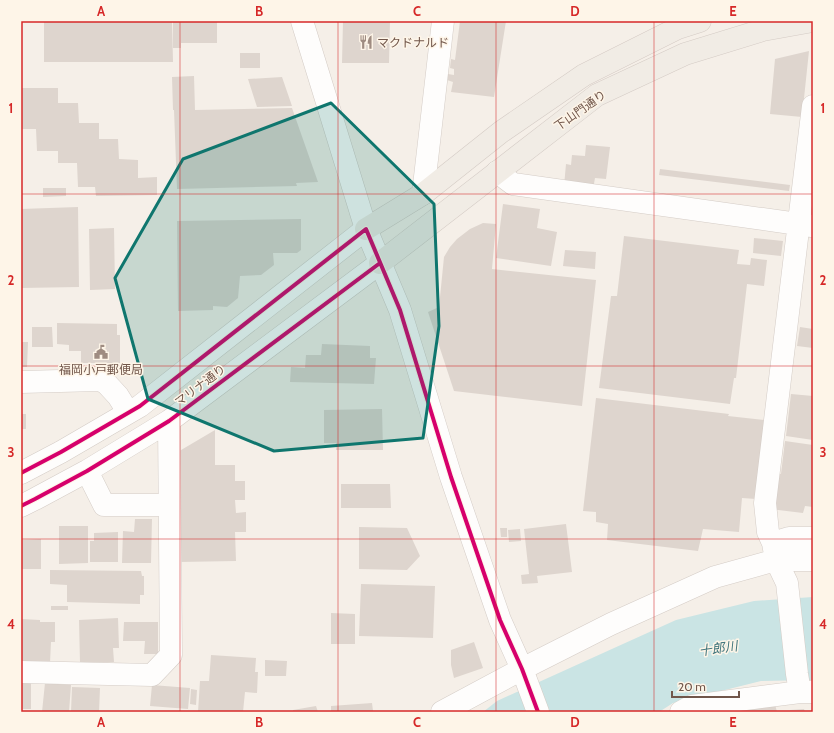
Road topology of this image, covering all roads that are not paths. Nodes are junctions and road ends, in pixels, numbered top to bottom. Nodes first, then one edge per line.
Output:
1 (302, 21) edge
2 (443, 21) edge
3 (700, 21) edge
4 (813, 21) edge
5 (813, 106) edge
6 (497, 172) junction
7 (423, 194) junction
8 (806, 225) edge
9 (366, 229) junction
10 (380, 263) junction
11 (21, 382) edge
12 (128, 412) junction
13 (168, 421) junction
14 (87, 471) junction
15 (21, 473) edge
16 (169, 505) junction
17 (21, 506) edge
18 (813, 538) edge
19 (774, 552) junction
20 (813, 560) edge
21 (522, 669) junction
22 (21, 672) edge
23 (803, 686) edge
24 (689, 710) edge
25 (442, 712) edge
26 (538, 712) edge

1 - 9 street
2 - 7 street
3 - 7 main road, 下山門通り
4 - 6 main road, 下山門通り
5 - 8 street
6 - 8 street
6 - 10 main road, 下山門通り
7 - 9 main road, 下山門通り
8 - 19 street
9 - 10 street
9 - 12 street, マリナ通り
10 - 13 street, マリナ通り
10 - 21 street
11 - 12 street
12 - 15 street, マリナ通り
13 - 14 street, マリナ通り
13 - 16 street
14 - 16 street
14 - 17 street, マリナ通り
16 - 22 street
18 - 19 street
19 - 20 street
19 - 21 street
19 - 23 street
21 - 25 street
21 - 26 street
23 - 24 street

